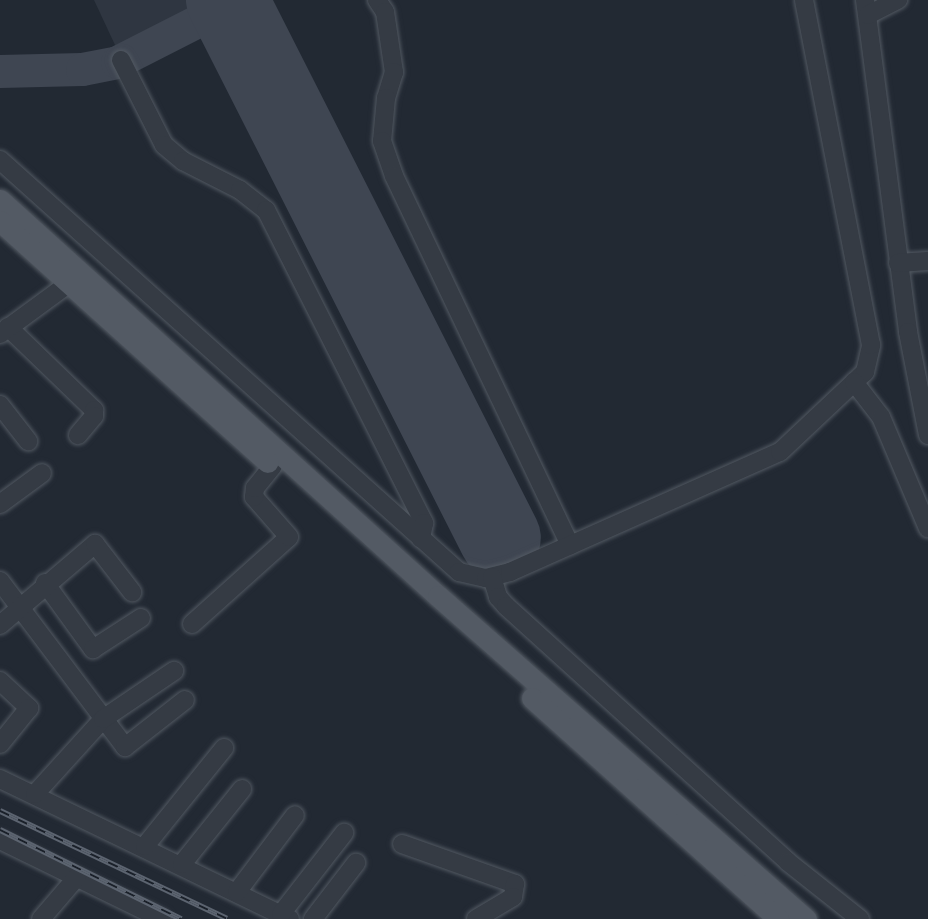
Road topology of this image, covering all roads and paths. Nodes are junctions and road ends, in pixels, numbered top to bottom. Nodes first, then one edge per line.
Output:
1 (377, 0) edge
2 (804, 0) edge
3 (898, 0) edge
4 (867, 7) edge
5 (121, 60) dead end
6 (0, 160) edge
7 (0, 200) edge
8 (0, 221) edge
9 (928, 261) edge
10 (898, 263) junction
11 (74, 278) junction
12 (4, 330) edge
13 (854, 382) junction
14 (0, 405) edge
15 (78, 435) dead end
16 (928, 435) edge
17 (28, 441) dead end
18 (273, 466) junction
19 (43, 473) dead end
20 (0, 504) edge
21 (928, 528) edge
22 (421, 539) junction
23 (570, 545) junction
24 (492, 577) junction
25 (0, 581) edge
26 (46, 583) junction
27 (132, 592) dead end
28 (19, 605) junction
29 (141, 618) dead end
30 (192, 624) dead end
31 (0, 625) edge
32 (174, 671) dead end
33 (0, 681) edge
34 (186, 701) dead end
35 (103, 719) junction
36 (0, 744) edge
37 (224, 748) dead end
38 (0, 779) edge
39 (242, 789) dead end
40 (35, 794) junction
41 (295, 815) dead end
42 (344, 833) dead end
43 (0, 840) edge
44 (402, 844) dead end
45 (145, 846) junction
46 (356, 863) dead end
47 (182, 864) junction
48 (77, 877) junction
49 (237, 892) junction
50 (847, 915) edge
51 (286, 916) edge
52 (485, 917) edge
53 (41, 919) edge
54 (162, 919) edge
55 (313, 919) edge
56 (778, 919) edge
57 (806, 919) edge

1 - 23 street
2 - 13 street
3 - 4 street
4 - 10 street
5 - 22 street
6 - 22 street
7 - 11 main road
8 - 11 main road
9 - 10 street
10 - 16 street
11 - 12 street
11 - 18 main road
11 - 57 main road
12 - 15 street
13 - 21 street
13 - 23 street
14 - 17 street
18 - 30 street
18 - 56 main road
19 - 20 street
22 - 24 street
23 - 24 street
24 - 50 street
25 - 28 street
26 - 27 street
26 - 28 street
26 - 29 street
28 - 31 street
28 - 35 street
32 - 35 street
33 - 36 street
34 - 35 street
35 - 40 street
37 - 45 street
38 - 40 street
39 - 47 street
40 - 45 street
41 - 49 street
42 - 51 street
43 - 48 street
44 - 52 street
45 - 47 street
46 - 55 street
47 - 49 street
48 - 53 street
48 - 54 street
49 - 51 street

